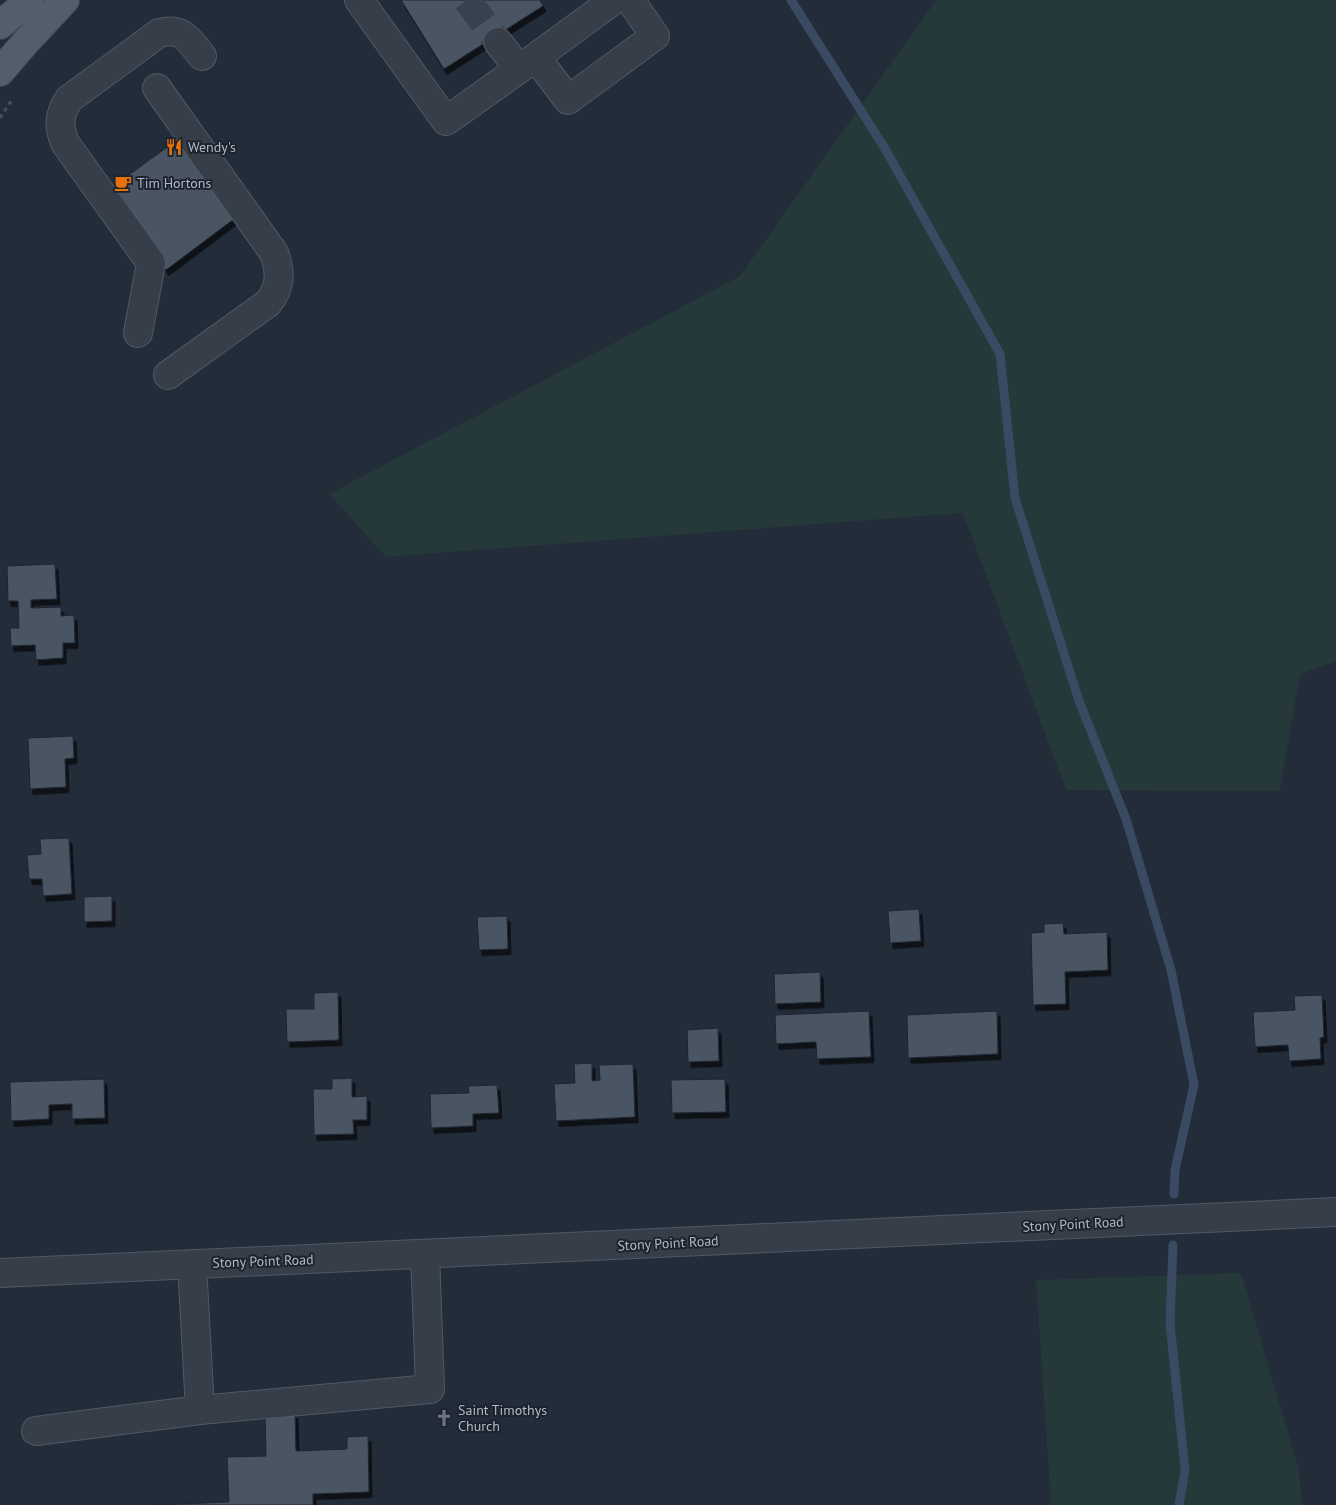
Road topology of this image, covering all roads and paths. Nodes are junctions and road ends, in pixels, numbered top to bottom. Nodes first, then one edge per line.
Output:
1 (30, 0) edge
2 (65, 0) edge
3 (359, 0) edge
4 (614, 0) edge
5 (630, 0) edge
6 (0, 25) edge
7 (498, 42) tunnel mouth
8 (202, 56) dead end
9 (528, 63) junction
10 (0, 72) edge
11 (157, 88) dead end
12 (138, 333) dead end
13 (168, 374) dead end
14 (1336, 1212) edge
15 (425, 1254) junction
16 (192, 1264) junction
17 (0, 1273) edge
18 (200, 1410) junction
19 (36, 1431) dead end

1 - 6 main road
2 - 10 main road
3 - 9 street
4 - 9 street
5 - 9 street
7 - 9 street
8 - 12 street
11 - 13 street
14 - 15 street, Stony Point Road
15 - 16 street, Stony Point Road
15 - 18 street
16 - 17 street, Stony Point Road
16 - 18 street
18 - 19 street

